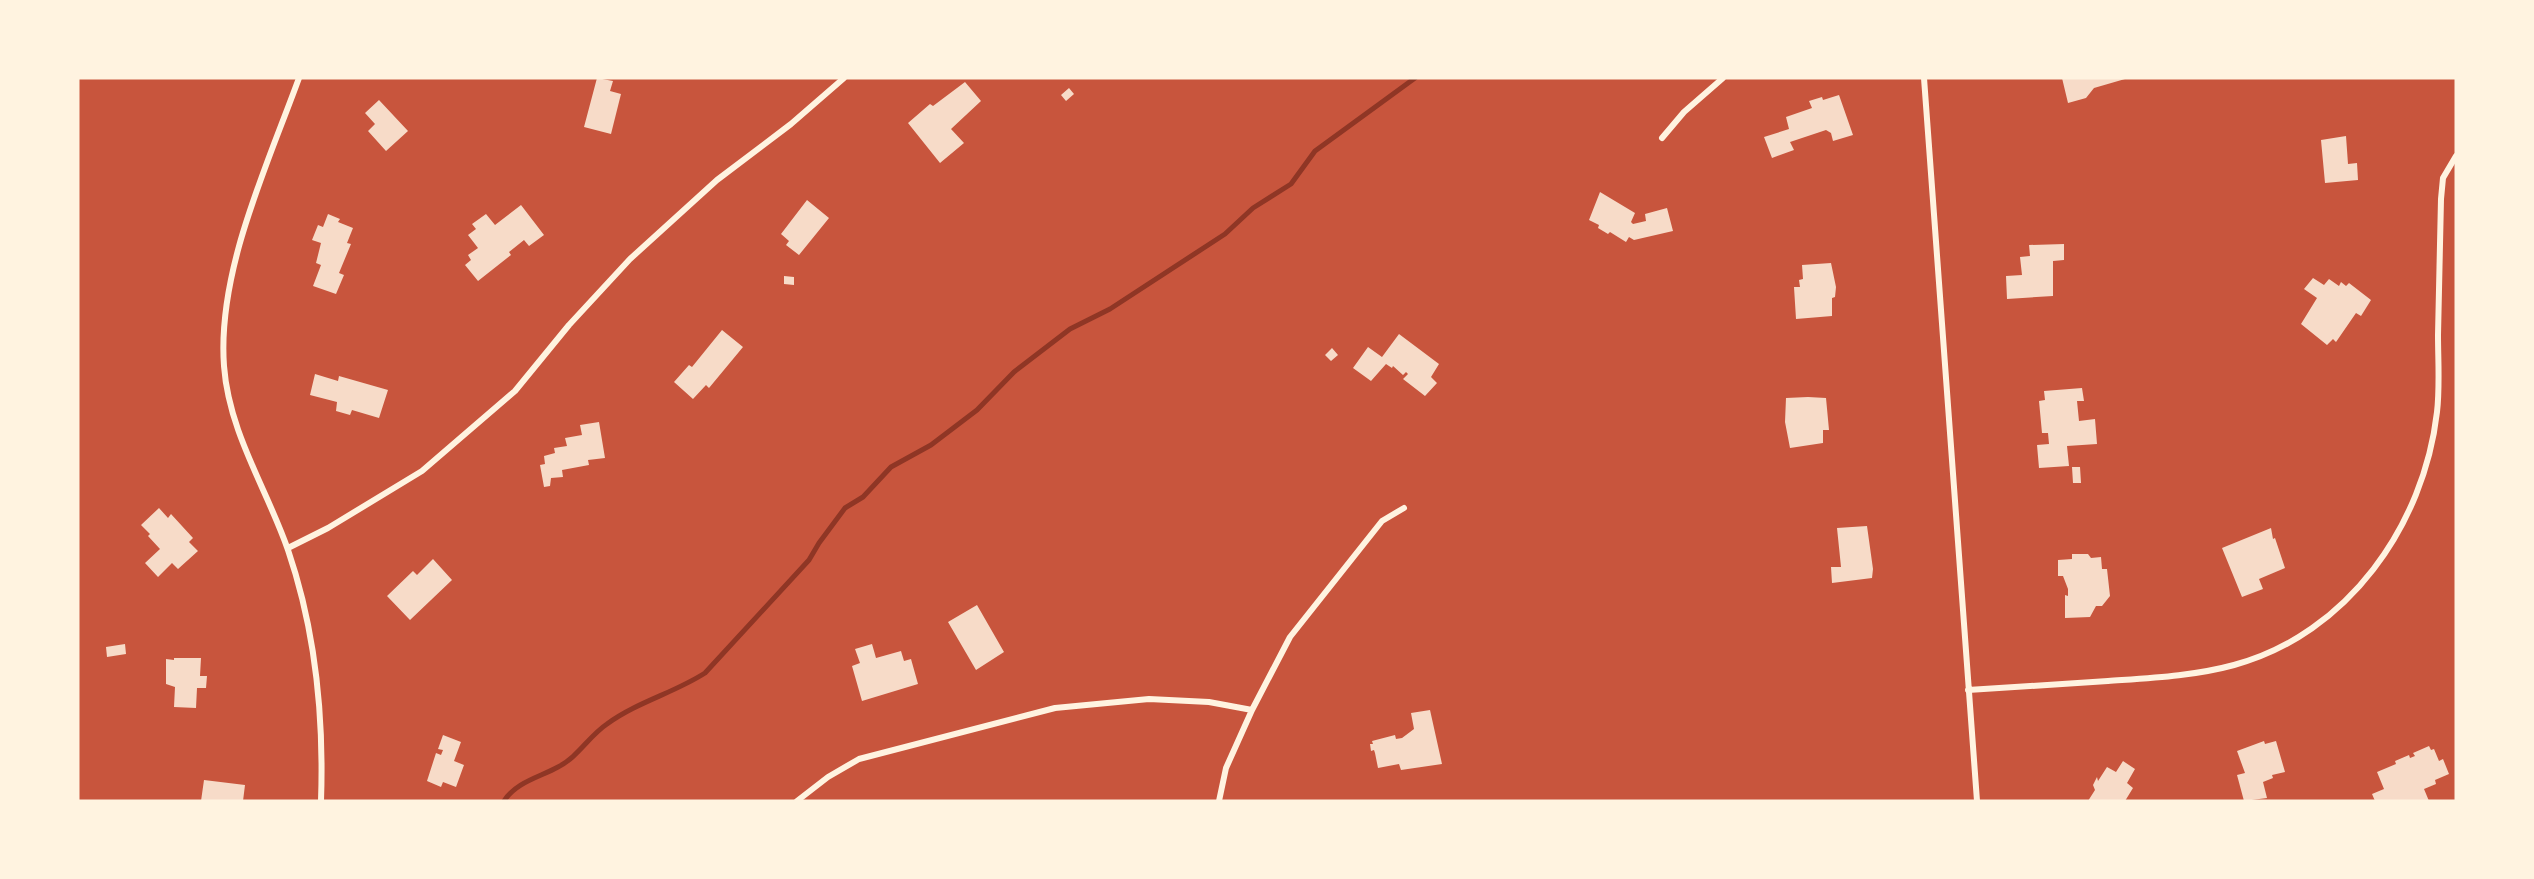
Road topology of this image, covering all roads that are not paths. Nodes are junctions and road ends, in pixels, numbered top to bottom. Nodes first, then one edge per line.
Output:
1 (299, 78) edge
2 (844, 78) edge
3 (1723, 78) edge
4 (1924, 78) edge
5 (1662, 138) dead end
6 (2456, 156) edge
7 (1404, 508) dead end
8 (288, 548) junction
9 (1968, 690) junction
10 (1252, 710) junction
11 (321, 801) edge
12 (797, 801) edge
13 (1219, 801) edge
14 (1977, 801) edge

1 - 8 street
2 - 8 street
3 - 5 street
4 - 9 street
6 - 9 street
7 - 10 street
8 - 11 street
9 - 14 street
10 - 12 street
10 - 13 street

